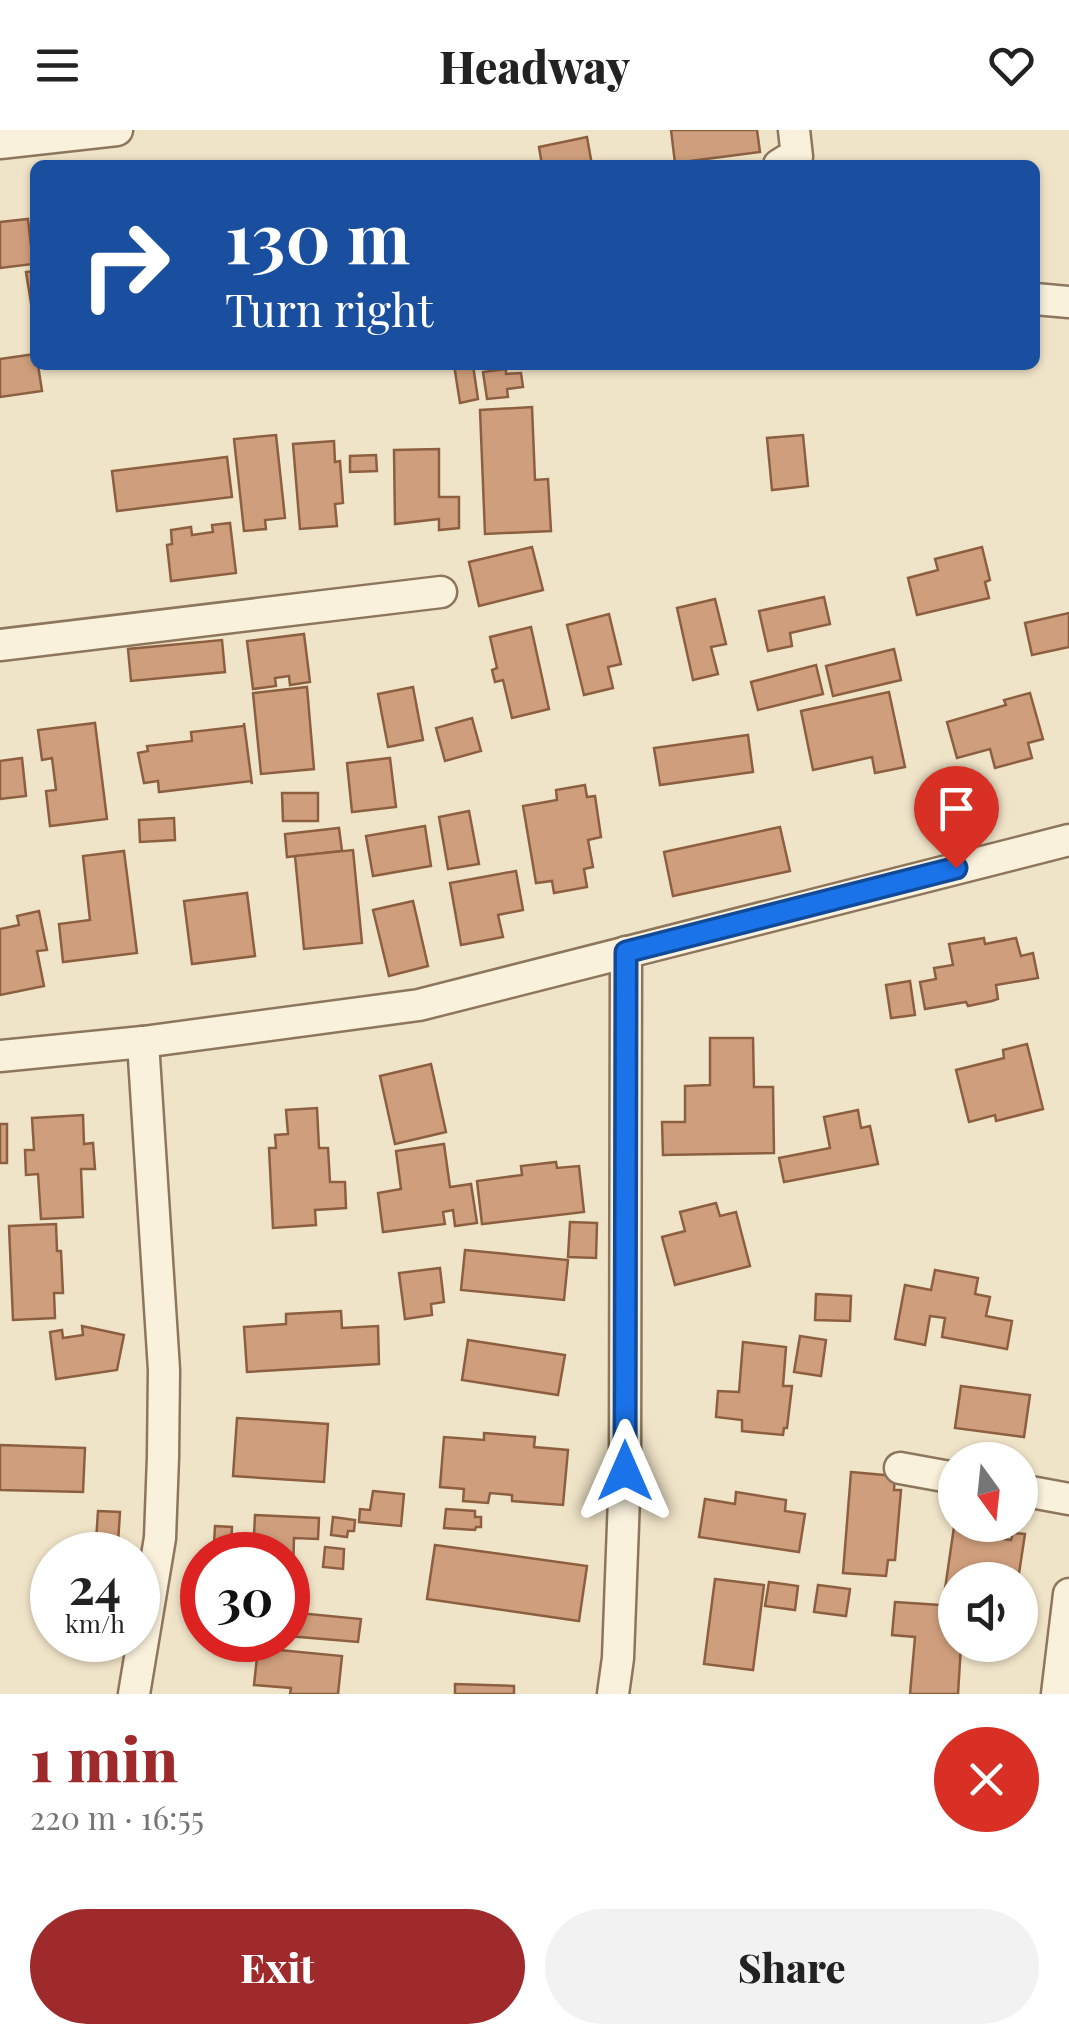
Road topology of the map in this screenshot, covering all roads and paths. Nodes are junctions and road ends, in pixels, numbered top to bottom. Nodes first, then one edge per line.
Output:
1 (118, 130) edge
2 (794, 130) edge
3 (0, 143) edge
4 (787, 160) edge
5 (1040, 299) edge
6 (1069, 302) edge
7 (440, 592) dead end
8 (0, 645) edge
9 (1069, 840) edge
10 (626, 952) junction
11 (143, 1042) junction
12 (0, 1056) edge
13 (900, 1468) dead end
14 (938, 1475) edge
15 (1038, 1493) edge
16 (1069, 1499) edge
17 (1069, 1594) edge
18 (134, 1694) edge
19 (612, 1694) edge
20 (1058, 1694) edge

1 - 3 street
2 - 4 street
5 - 6 street
7 - 8 street
9 - 10 street
10 - 11 street
10 - 19 street
11 - 12 street
11 - 18 street
13 - 14 street
15 - 16 street
17 - 20 street

